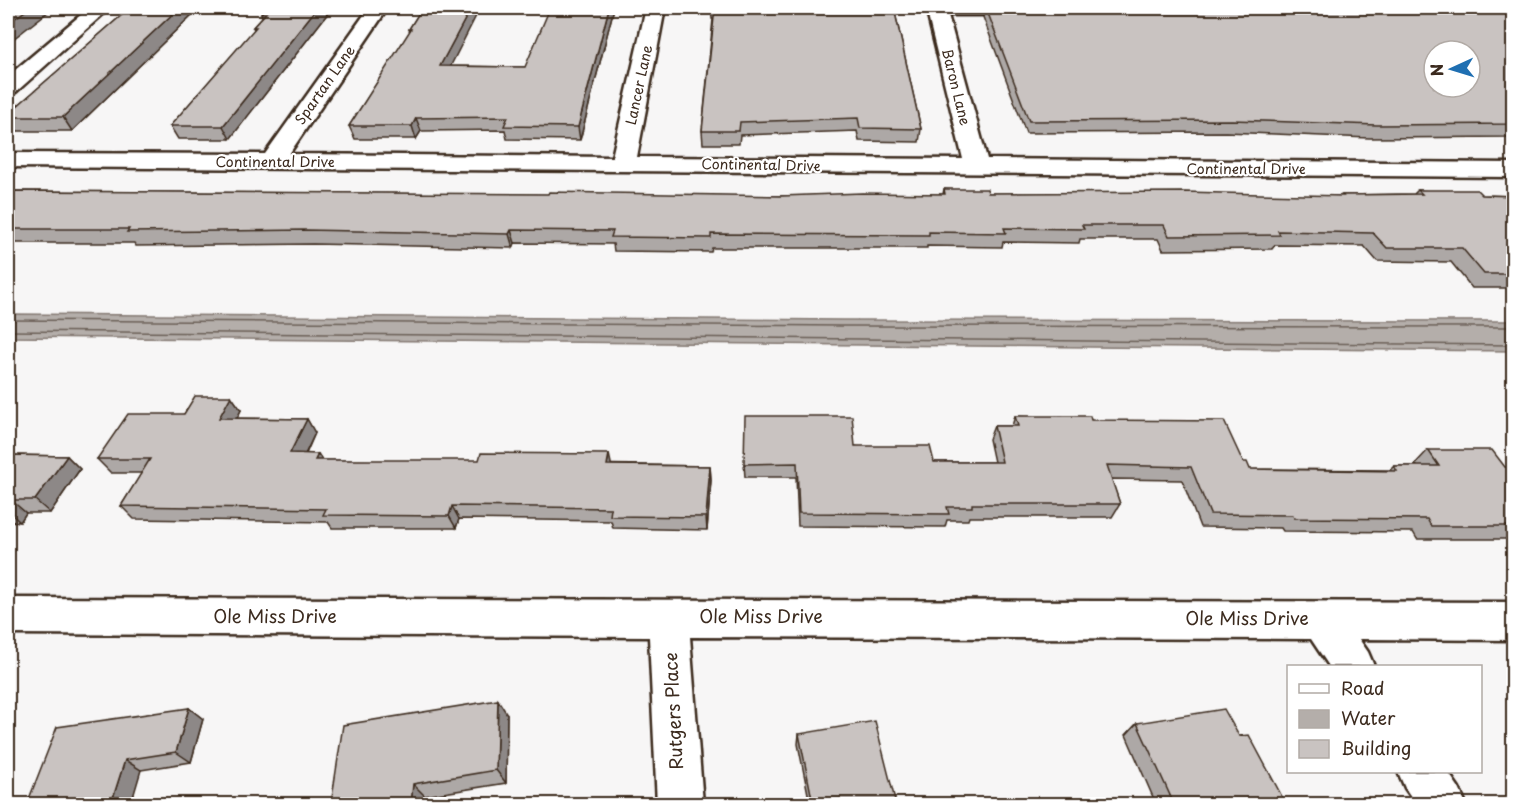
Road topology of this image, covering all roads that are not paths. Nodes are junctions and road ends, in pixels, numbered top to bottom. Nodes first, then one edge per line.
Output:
1 (100, 8) edge
2 (378, 8) edge
3 (656, 8) edge
4 (936, 8) edge
5 (1043, 9) edge
6 (8, 87) edge
7 (8, 160) edge
8 (272, 162) junction
9 (623, 163) junction
10 (977, 167) junction
11 (1514, 170) edge
12 (8, 616) edge
13 (668, 617) junction
14 (1321, 619) junction
15 (1514, 621) edge
16 (1352, 665) edge
17 (1422, 773) edge
18 (680, 804) edge
19 (1443, 804) edge

1 - 6 street
2 - 8 street, Spartan Lane
3 - 9 street, Lancer Lane
4 - 5 street
4 - 10 street, Baron Lane
7 - 8 street, Continental Drive
8 - 9 street, Continental Drive
9 - 10 street, Continental Drive
10 - 11 street, Continental Drive
12 - 13 street, Ole Miss Drive
13 - 14 street, Ole Miss Drive
13 - 18 street, Rutgers Place
14 - 15 street, Ole Miss Drive
14 - 16 street
17 - 19 street

